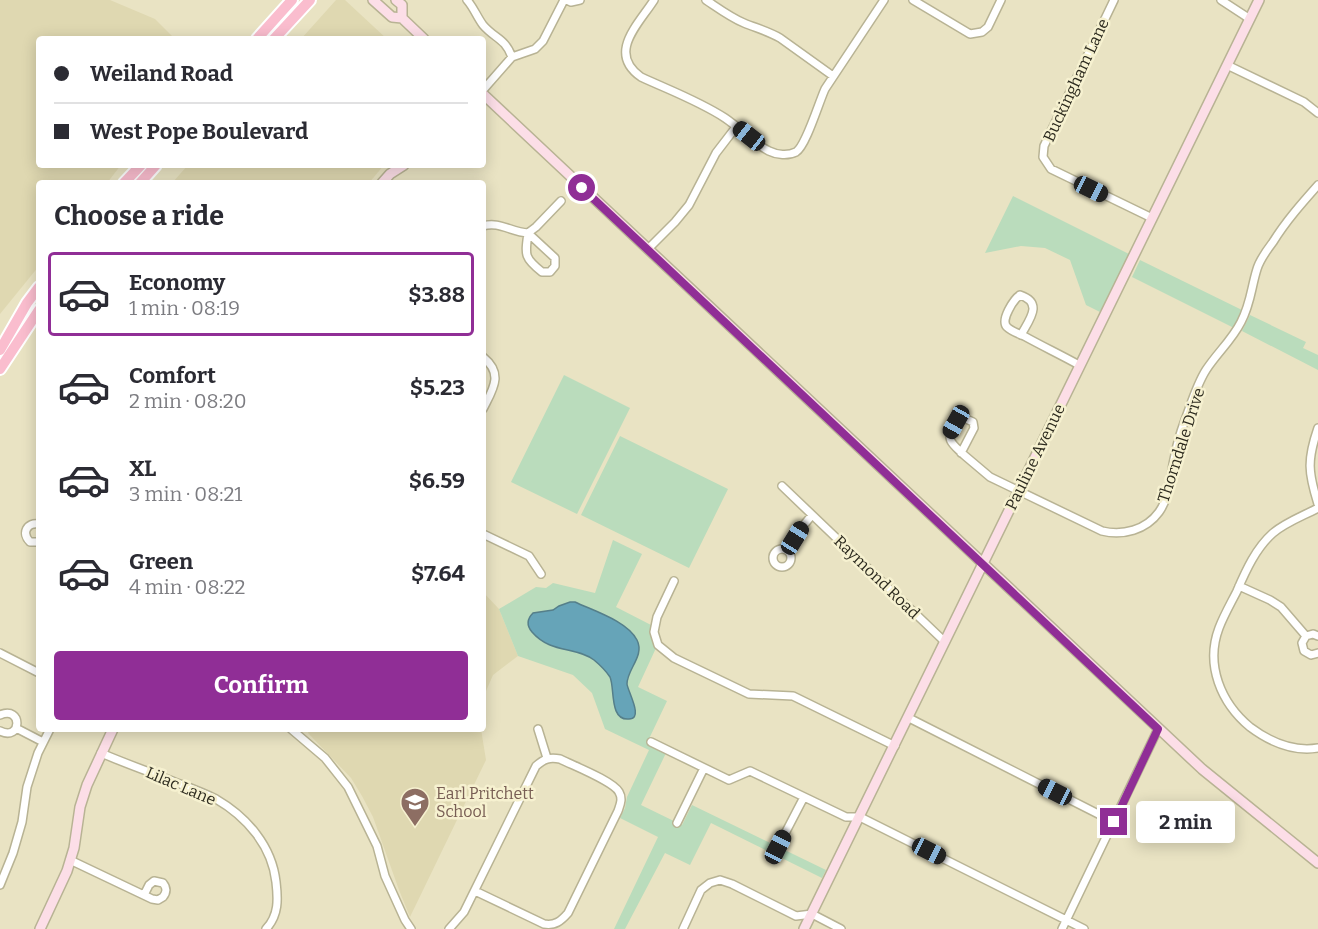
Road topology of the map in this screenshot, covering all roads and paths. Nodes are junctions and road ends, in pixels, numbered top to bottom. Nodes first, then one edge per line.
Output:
1 (292, 0) edge
2 (310, 0) edge
3 (374, 0) edge
4 (396, 0) edge
5 (467, 0) edge
6 (566, 0) edge
7 (580, 0) edge
8 (654, 0) edge
9 (706, 0) edge
10 (884, 0) edge
11 (913, 0) edge
12 (1001, 0) edge
13 (1114, 0) edge
14 (1221, 0) edge
15 (1258, 0) edge
16 (402, 18) junction
17 (1250, 19) junction
18 (259, 36) edge
19 (277, 36) edge
20 (421, 36) edge
21 (512, 57) junction
22 (1227, 65) junction
23 (833, 76) junction
24 (486, 88) edge
25 (486, 95) edge
26 (1318, 113) edge
27 (736, 127) junction
28 (138, 168) edge
29 (153, 168) edge
30 (399, 168) edge
31 (127, 180) edge
32 (143, 180) edge
33 (385, 180) edge
34 (1318, 184) edge
35 (561, 201) dead end
36 (1152, 218) junction
37 (486, 226) edge
38 (528, 233) junction
39 (648, 249) junction
40 (36, 291) edge
41 (36, 315) edge
42 (1021, 335) junction
43 (0, 350) edge
44 (486, 360) edge
45 (1079, 365) junction
46 (0, 369) edge
47 (486, 403) edge
48 (1318, 428) edge
49 (961, 453) junction
50 (782, 486) dead end
51 (1018, 491) junction
52 (1318, 506) edge
53 (812, 515) junction
54 (36, 524) edge
55 (486, 535) edge
56 (36, 542) edge
57 (788, 551) dead end
58 (984, 564) junction
59 (542, 574) dead end
60 (674, 581) dead end
61 (1239, 586) junction
62 (1306, 636) junction
63 (1318, 636) edge
64 (945, 642) junction
65 (0, 653) edge
66 (1318, 653) edge
67 (36, 671) edge
68 (0, 715) edge
69 (909, 718) junction
70 (16, 728) junction
71 (538, 729) dead end
72 (1158, 729) junction
73 (0, 731) edge
74 (48, 732) edge
75 (112, 732) edge
76 (294, 732) edge
77 (43, 742) junction
78 (651, 742) dead end
79 (895, 746) junction
80 (1318, 748) edge
81 (101, 753) junction
82 (547, 758) junction
83 (704, 768) junction
84 (804, 797) junction
85 (860, 817) junction
86 (1114, 822) junction
87 (677, 823) dead end
88 (778, 847) dead end
89 (70, 860) junction
90 (1318, 863) edge
91 (0, 885) edge
92 (474, 891) junction
93 (144, 895) dead end
94 (812, 914) junction
95 (1066, 921) junction
96 (40, 929) edge
97 (266, 929) edge
98 (411, 929) edge
99 (449, 929) edge
100 (682, 929) edge
101 (804, 929) edge
102 (841, 929) edge
103 (1062, 929) edge
104 (1084, 929) edge

1 - 18 main road
2 - 19 main road
3 - 16 street
4 - 16 street
5 - 21 street
6 - 7 street
6 - 21 street
8 - 27 street
9 - 23 street
10 - 23 street
11 - 12 street
13 - 36 street, Buckingham Lane
14 - 17 street
15 - 17 street, Pauline Avenue
16 - 20 street
17 - 22 street, Pauline Avenue
21 - 24 street
22 - 26 street
22 - 36 street, Pauline Avenue
23 - 27 street
25 - 39 street
27 - 39 street
28 - 31 main road
29 - 32 main road
30 - 33 street
34 - 51 street, Thorndale Drive
35 - 38 street
36 - 45 street, Pauline Avenue
37 - 38 street
38 - 38 street
39 - 58 street
40 - 43 main road
41 - 46 main road
42 - 42 street
42 - 45 street
44 - 47 street
45 - 51 street, Pauline Avenue
48 - 52 street
49 - 49 street
49 - 51 street, Thorndale Drive
50 - 53 street, Raymond Road
51 - 58 street, Pauline Avenue
52 - 61 street
53 - 57 street
53 - 64 street, Raymond Road
54 - 56 street
55 - 59 street
58 - 64 street, Pauline Avenue
58 - 72 street
60 - 79 street
61 - 62 street
61 - 80 street
62 - 63 street
62 - 66 street
64 - 69 street, Pauline Avenue
65 - 67 street
68 - 70 street
69 - 79 street, Pauline Avenue
69 - 86 street
70 - 73 street
70 - 77 street
71 - 82 street
72 - 86 street
72 - 90 street
74 - 77 street
75 - 81 street
76 - 98 street
77 - 91 street
78 - 83 street
79 - 85 street, Pauline Avenue
81 - 89 street
81 - 97 street, Lilac Lane
82 - 92 street
82 - 92 street
83 - 84 street
83 - 87 street
84 - 85 street
84 - 88 street
85 - 94 street, Pauline Avenue
85 - 95 street
86 - 95 street
89 - 93 street
89 - 96 street
92 - 99 street
94 - 100 street
94 - 101 street, Pauline Avenue
94 - 102 street
95 - 103 street
95 - 104 street

